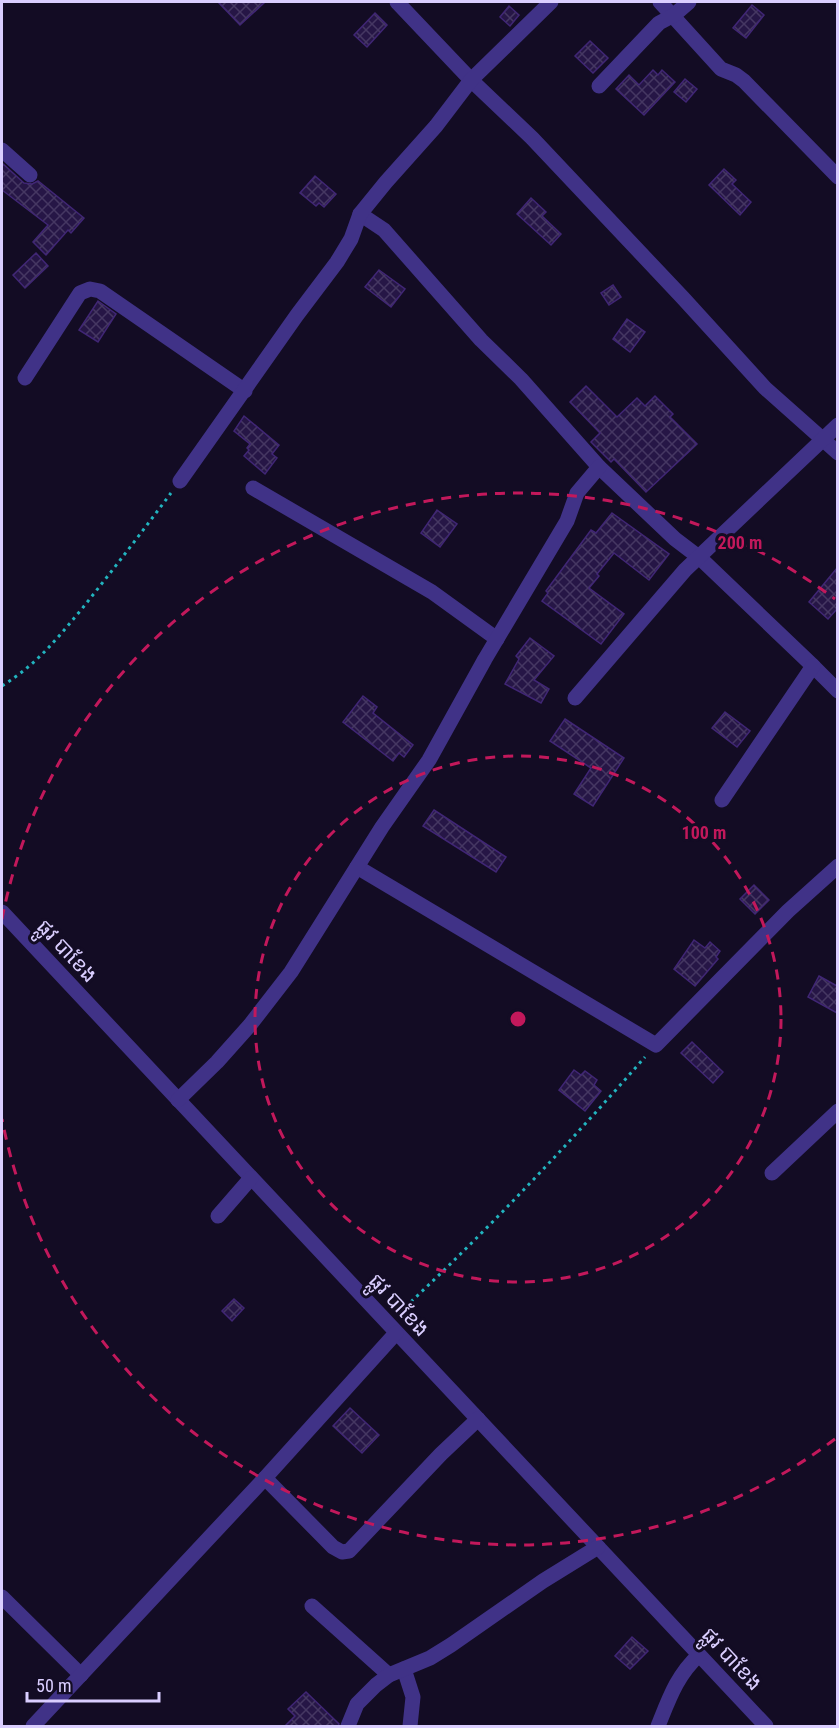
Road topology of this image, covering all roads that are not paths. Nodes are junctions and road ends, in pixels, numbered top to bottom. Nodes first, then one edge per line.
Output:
1 (397, 2) edge
2 (551, 2) edge
3 (660, 2) edge
4 (689, 2) edge
5 (674, 15) junction
6 (471, 80) junction
7 (599, 87) dead end
8 (2, 150) edge
9 (30, 175) dead end
10 (837, 177) edge
11 (360, 214) junction
12 (25, 378) dead end
13 (245, 391) junction
14 (837, 425) edge
15 (822, 440) junction
16 (837, 453) edge
17 (599, 467) junction
18 (180, 481) road end
19 (253, 488) dead end
20 (700, 558) junction
21 (497, 639) junction
22 (813, 666) junction
23 (837, 691) edge
24 (575, 698) dead end
25 (722, 800) dead end
26 (837, 866) edge
27 (357, 867) junction
28 (2, 912) edge
29 (178, 1100) junction
30 (837, 1111) edge
31 (772, 1173) dead end
32 (252, 1178) junction
33 (218, 1216) dead end
34 (392, 1328) junction
35 (478, 1419) junction
36 (265, 1478) junction
37 (598, 1547) junction
38 (2, 1597) edge
39 (312, 1606) dead end
40 (699, 1655) junction
41 (396, 1672) junction
42 (81, 1675) junction
43 (33, 1726) edge
44 (348, 1726) edge
45 (410, 1726) edge
46 (658, 1726) edge
47 (766, 1726) edge

1 - 6 street
2 - 6 street
3 - 5 street
4 - 5 street
5 - 7 street
5 - 10 street
6 - 11 street
6 - 15 street
8 - 9 street
11 - 13 street
11 - 17 street
12 - 13 street
13 - 18 street
14 - 15 street
15 - 16 street
15 - 20 street
17 - 20 street
17 - 21 street
19 - 21 street
20 - 22 street
20 - 24 street
21 - 27 street
22 - 23 street
22 - 25 street
26 - 27 street
27 - 29 street
28 - 29 street, ផ្លូវ បាខែង
29 - 32 street, ផ្លូវ បាខែង
30 - 31 street
32 - 33 street
32 - 34 street, ផ្លូវ បាខែង
34 - 35 street, ផ្លូវ បាខែង
34 - 36 street
35 - 36 street
35 - 37 street, ផ្លូវ បាខែង
36 - 42 street
37 - 40 street, ផ្លូវ បាខែង
37 - 41 street
38 - 42 street
39 - 41 street
40 - 46 street
40 - 47 street, ផ្លូវ បាខែង
41 - 44 street
41 - 45 street
42 - 43 street

